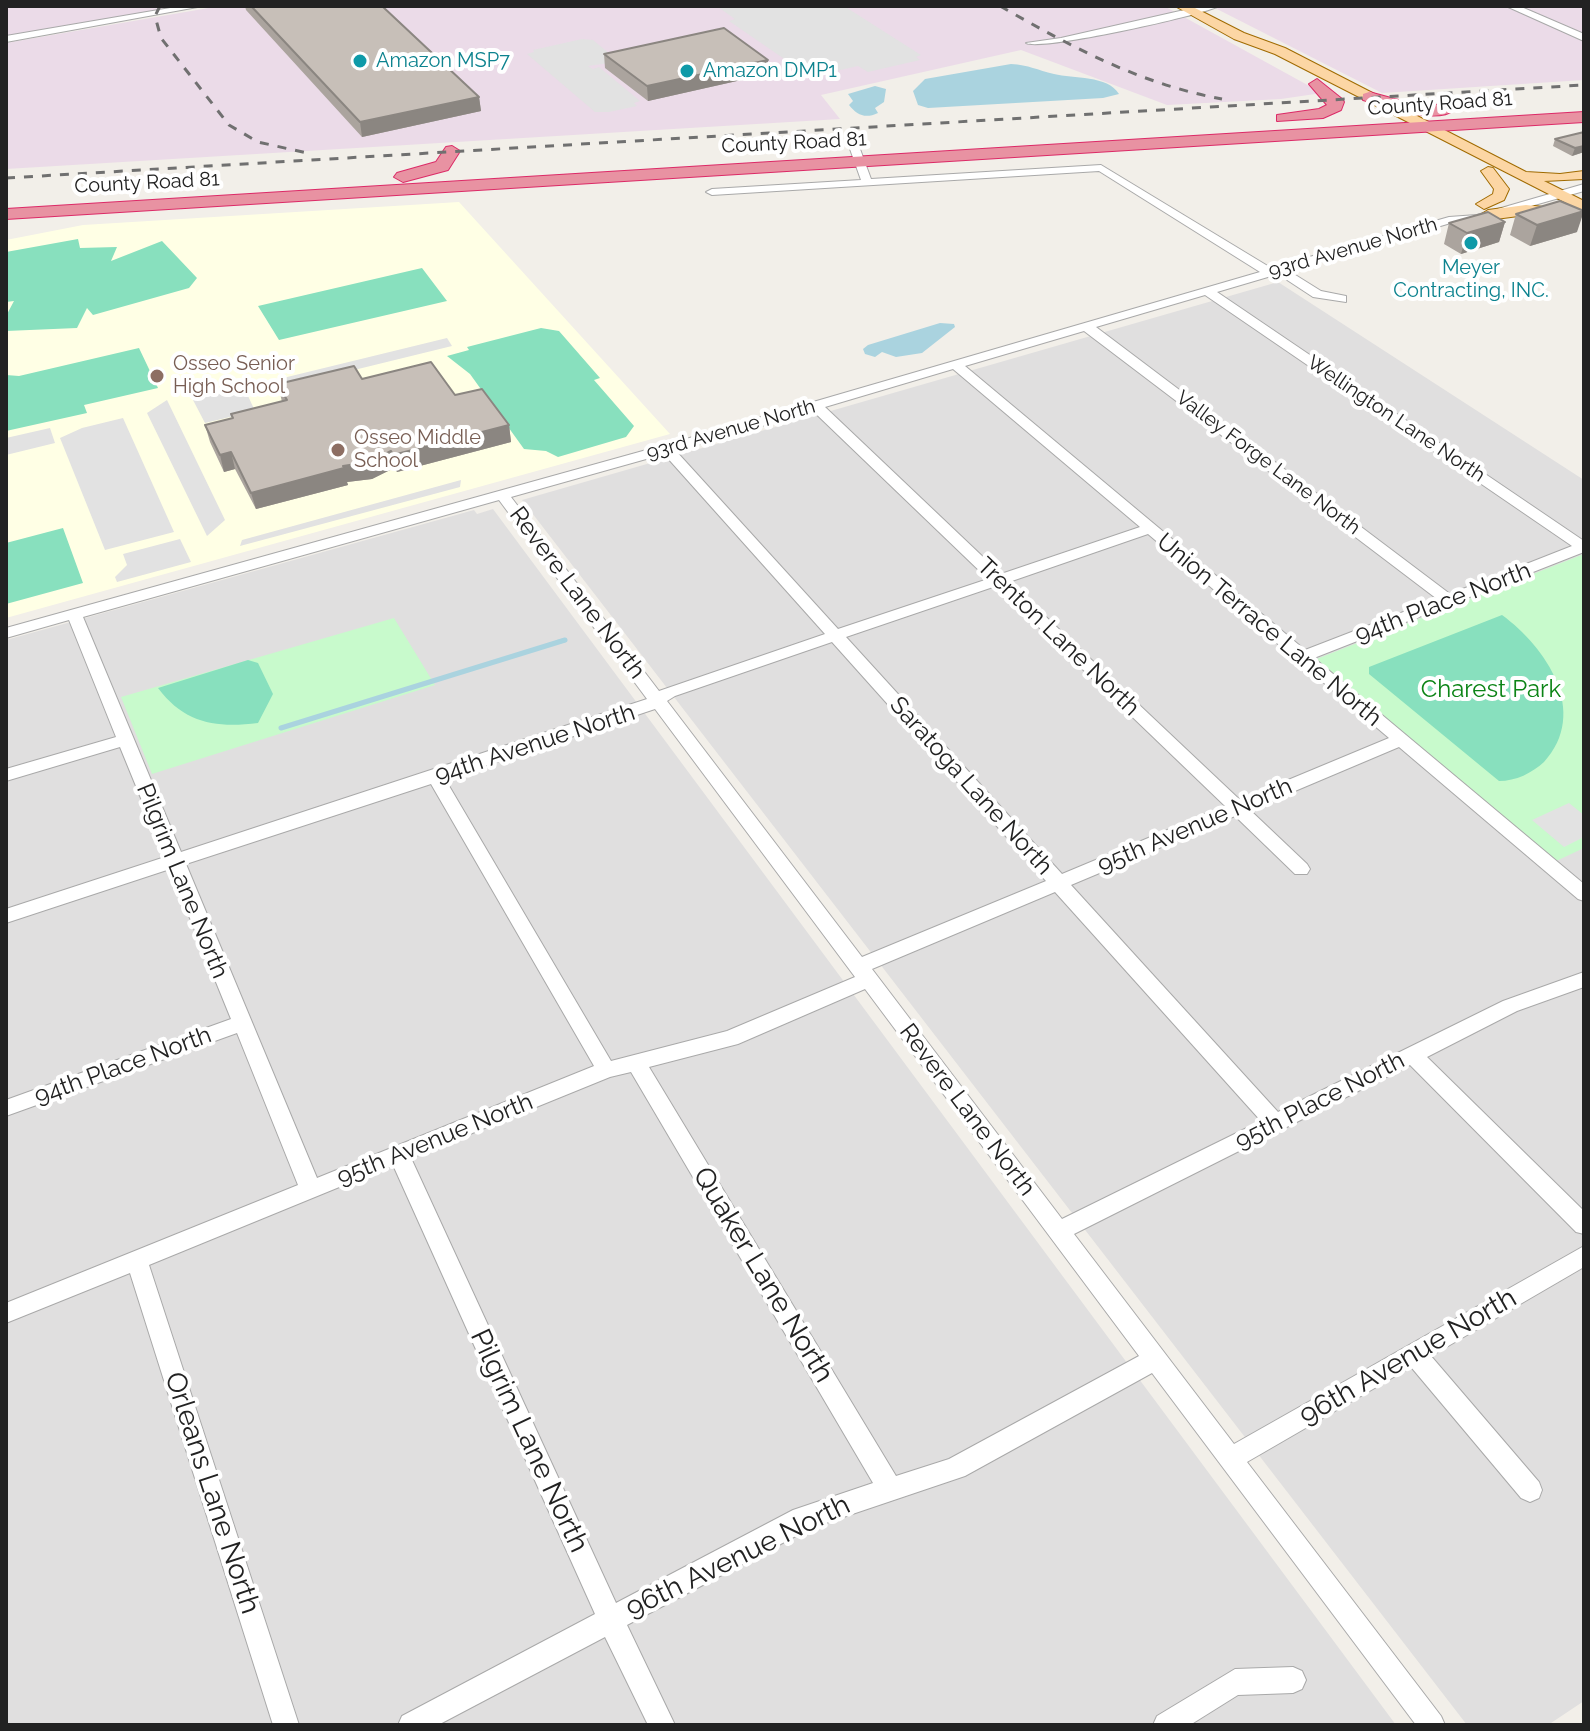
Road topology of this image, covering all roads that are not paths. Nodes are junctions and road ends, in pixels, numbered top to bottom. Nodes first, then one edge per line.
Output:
1 (198, 6) edge
2 (1214, 6) edge
3 (1511, 6) edge
4 (1186, 8) edge
5 (1239, 36) junction
6 (1584, 38) edge
7 (6, 39) edge
8 (1031, 43) dead end
9 (1317, 84) junction
10 (1369, 97) junction
11 (1584, 106) edge
12 (1526, 109) junction
13 (1584, 117) edge
14 (1383, 118) junction
15 (1405, 122) junction
16 (1478, 124) junction
17 (1427, 127) junction
18 (1156, 132) junction
19 (1259, 137) junction
20 (1438, 146) junction
21 (1470, 149) junction
22 (857, 155) junction
23 (1504, 166) junction
24 (1488, 171) junction
25 (1584, 175) edge
26 (454, 180) junction
27 (867, 182) junction
28 (1584, 187) edge
29 (712, 192) dead end
30 (1538, 193) junction
31 (1560, 194) junction
32 (6, 201) edge
33 (1486, 210) junction
34 (6, 214) edge
35 (1583, 216) edge
36 (1275, 271) junction
37 (1207, 291) junction
38 (1342, 299) dead end
39 (1086, 326) junction
40 (955, 364) junction
41 (815, 405) junction
42 (666, 448) junction
43 (502, 495) junction
44 (1149, 529) junction
45 (1584, 548) edge
46 (999, 580) junction
47 (1450, 601) junction
48 (74, 614) junction
49 (6, 633) edge
50 (835, 636) junction
51 (1302, 657) junction
52 (658, 700) junction
53 (124, 740) junction
54 (1400, 740) junction
55 (6, 775) edge
56 (435, 776) junction
57 (1238, 808) junction
58 (175, 861) junction
59 (1301, 869) dead end
60 (1059, 883) junction
61 (1584, 894) edge
62 (6, 916) edge
63 (863, 973) junction
64 (1584, 979) edge
65 (240, 1024) junction
66 (1412, 1055) junction
67 (635, 1061) junction
68 (606, 1070) junction
69 (6, 1108) edge
70 (1275, 1123) junction
71 (399, 1155) junction
72 (311, 1190) junction
73 (1584, 1225) edge
74 (1060, 1231) junction
75 (1584, 1256) edge
76 (137, 1261) junction
77 (6, 1313) edge
78 (1414, 1353) junction
79 (1155, 1359) junction
80 (1231, 1458) junction
81 (891, 1490) junction
82 (1530, 1490) dead end
83 (610, 1619) junction
84 (1293, 1680) dead end
85 (286, 1725) edge
86 (411, 1725) edge
87 (662, 1725) edge
88 (1166, 1725) edge
89 (1432, 1725) edge

1 - 7 street
2 - 4 street
3 - 6 street
4 - 5 main road
4 - 8 street
5 - 9 main road
5 - 10 main road
9 - 14 main road
9 - 18 highway
10 - 12 highway
10 - 15 main road
11 - 12 highway, County Road 81
12 - 15 highway, County Road 81
13 - 16 highway, County Road 81
14 - 15 highway, County Road 81
14 - 18 highway, County Road 81
15 - 17 highway, County Road 81
15 - 19 highway, County Road 81
15 - 20 main road
16 - 17 highway, County Road 81
16 - 21 highway
17 - 21 main road
18 - 22 highway, County Road 81
19 - 20 highway
19 - 22 highway, County Road 81
20 - 24 main road
21 - 23 main road
22 - 26 highway, County Road 81
22 - 27 street
23 - 25 main road
23 - 30 main road
24 - 30 main road
24 - 33 main road
25 - 30 street, 93rd Avenue North
26 - 32 highway, County Road 81
26 - 34 highway, County Road 81
27 - 29 street
27 - 36 street
28 - 31 street
30 - 31 main road
30 - 33 street, 93rd Avenue North
30 - 35 main road
31 - 35 main road
33 - 35 main road
33 - 36 street, 93rd Avenue North
36 - 37 street, 93rd Avenue North
36 - 38 street
37 - 39 street, 93rd Avenue North
37 - 45 street, Wellington Lane North
39 - 40 street, 93rd Avenue North
39 - 47 street, Valley Forge Lane North
40 - 41 street, 93rd Avenue North
40 - 44 street, Union Terrace Lane North
41 - 42 street, 93rd Avenue North
41 - 46 street, Trenton Lane North
42 - 43 street, 93rd Avenue North
42 - 50 street, Saratoga Lane North
43 - 48 street, 93rd Avenue North
43 - 52 street, Revere Lane North
44 - 46 street, 94th Avenue North
44 - 51 street, Union Terrace Lane North
45 - 47 street, 94th Place North
46 - 50 street, 94th Avenue North
46 - 57 street, Trenton Lane North
47 - 51 street, 94th Place North
48 - 49 street, 93rd Avenue North
48 - 53 street, Pilgrim Lane North
50 - 52 street, 94th Avenue North
50 - 60 street, Saratoga Lane North
51 - 54 street, Union Terrace Lane North
52 - 56 street, 94th Avenue North
52 - 63 street, Revere Lane North
53 - 55 street
53 - 58 street, Pilgrim Lane North
54 - 57 street, 95th Avenue North
54 - 61 street, Union Terrace Lane North
56 - 58 street, 94th Avenue North
56 - 68 street
57 - 59 street, Trenton Lane North
57 - 60 street, 95th Avenue North
58 - 62 street, 94th Avenue North
58 - 65 street, Pilgrim Lane North
60 - 63 street, 95th Avenue North
60 - 70 street, Saratoga Lane North
63 - 67 street, 95th Avenue North
63 - 74 street, Revere Lane North
64 - 66 street, 95th Place North
65 - 69 street, 94th Place North
65 - 72 street, Pilgrim Lane North
66 - 70 street, 95th Place North
66 - 73 street
67 - 68 street, 95th Avenue North
67 - 81 street, Quaker Lane North
68 - 71 street, 95th Avenue North
70 - 74 street, 95th Place North
71 - 72 street, 95th Avenue North
71 - 83 street, Pilgrim Lane North
72 - 76 street, 95th Avenue North
74 - 79 street, Revere Lane North
75 - 78 street, 96th Avenue North
76 - 77 street, 95th Avenue North
76 - 85 street, Orleans Lane North
78 - 80 street, 96th Avenue North
78 - 82 street
79 - 80 street, Revere Lane North
79 - 81 street, 96th Avenue North
80 - 89 street, Revere Lane North
81 - 83 street, 96th Avenue North
83 - 86 street, 96th Avenue North
83 - 87 street, Pilgrim Lane North
84 - 88 street

